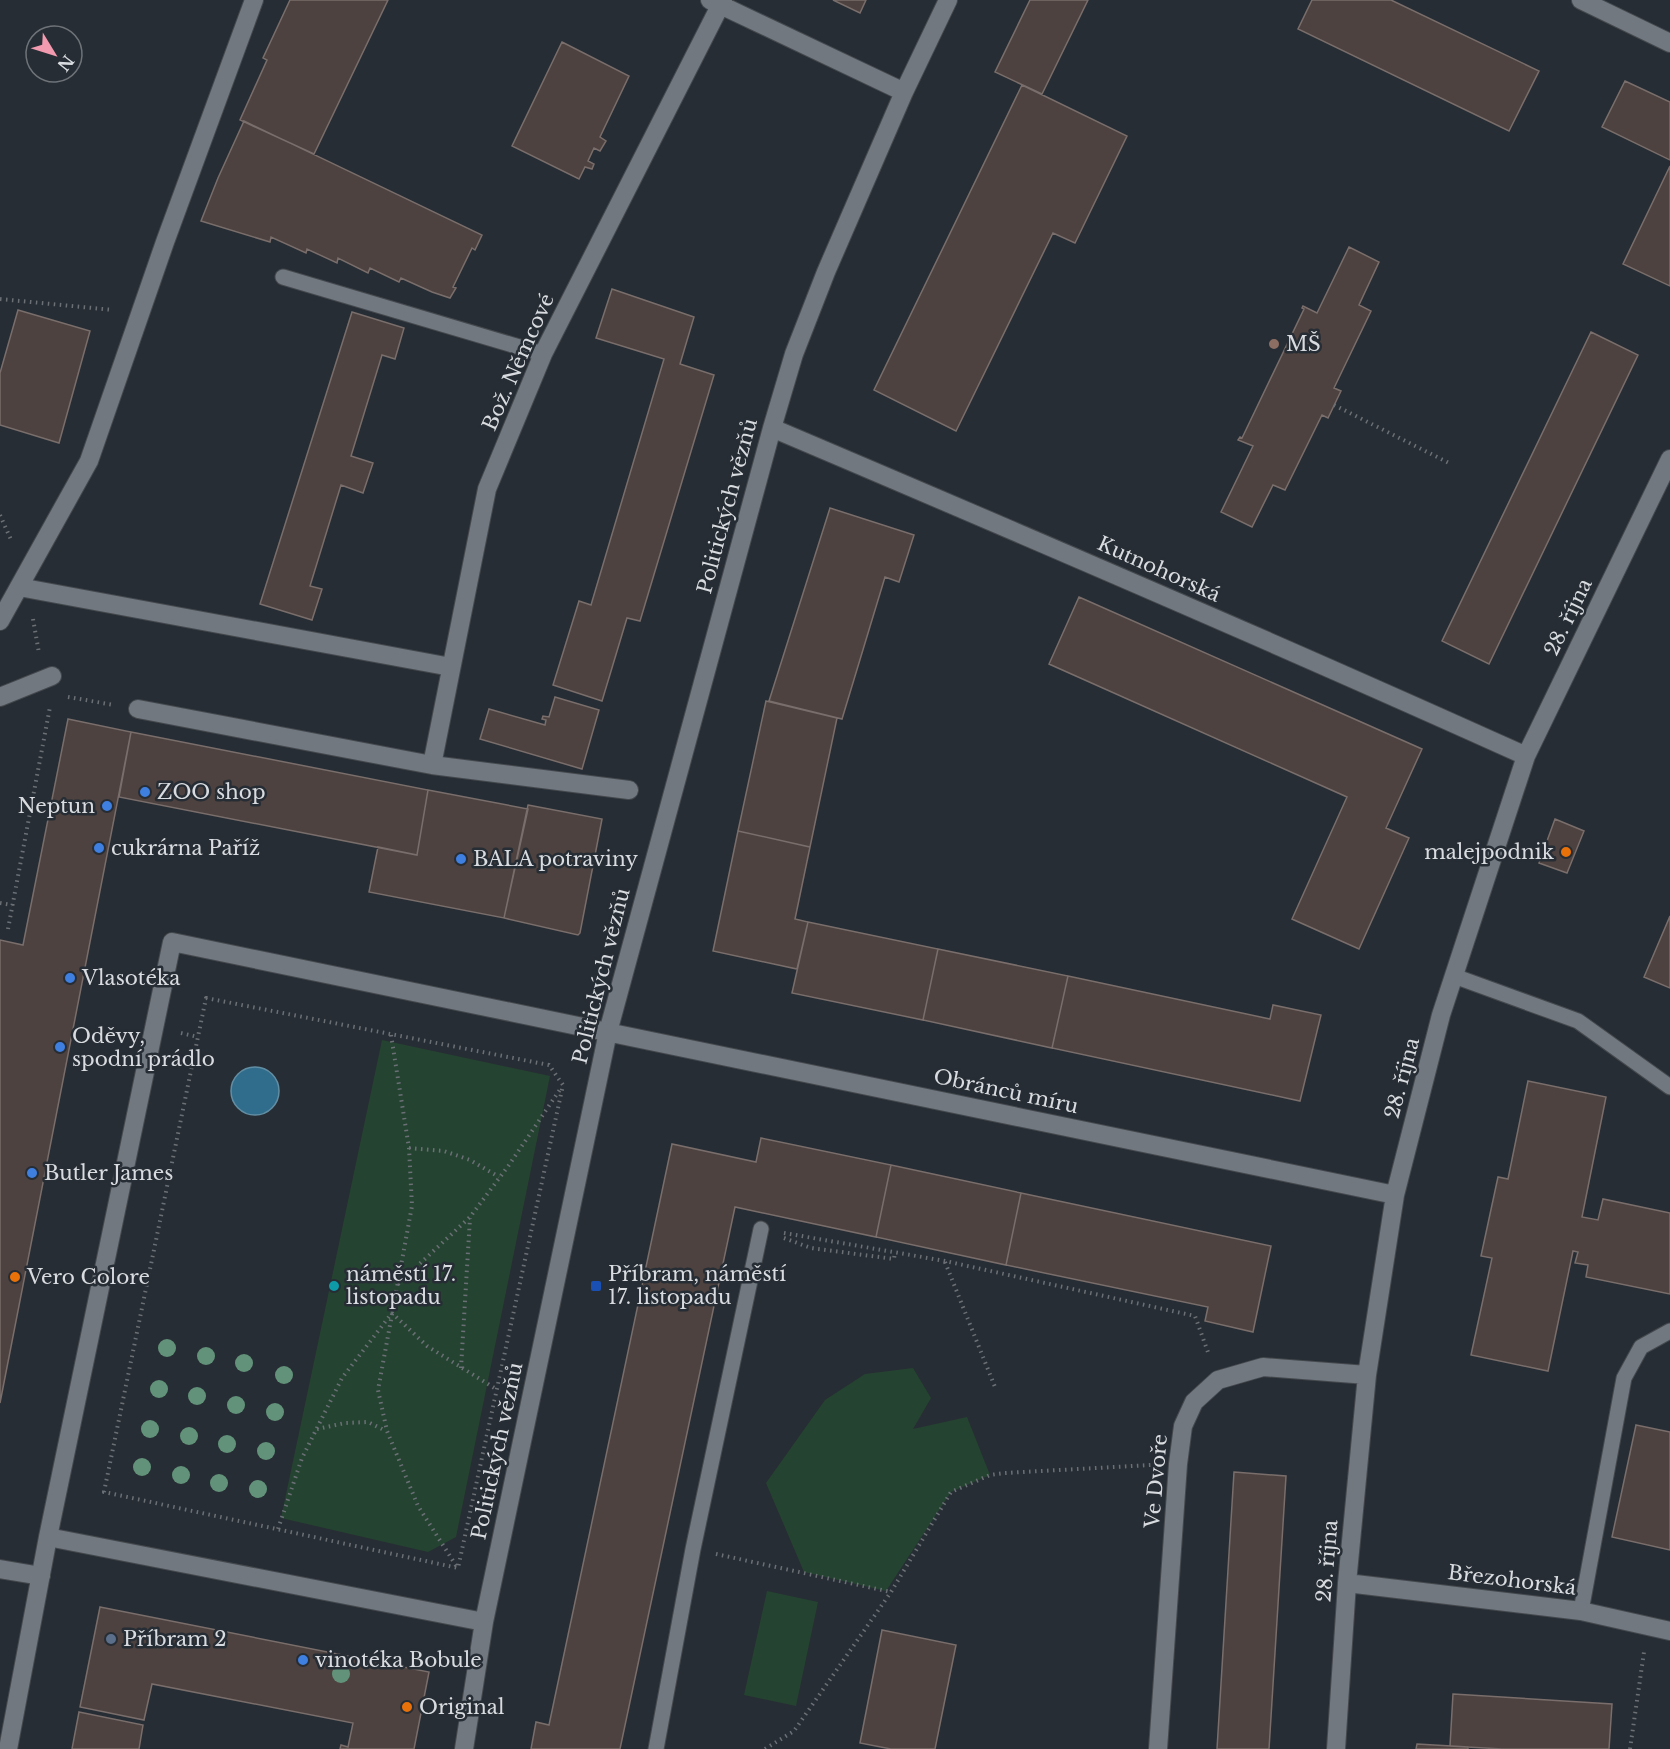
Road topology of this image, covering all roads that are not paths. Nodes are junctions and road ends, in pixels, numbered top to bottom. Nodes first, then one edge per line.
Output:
1 (254, 0) edge
2 (948, 0) edge
3 (1581, 0) edge
4 (718, 2) edge
5 (1670, 43) edge
6 (904, 92) junction
7 (283, 277) dead end
8 (543, 354) junction
9 (772, 428) junction
10 (1670, 459) edge
11 (23, 587) junction
12 (0, 621) edge
13 (451, 667) junction
14 (48, 683) road end
15 (0, 697) edge
16 (138, 709) road end
17 (1526, 756) junction
18 (432, 765) junction
19 (629, 790) dead end
20 (1454, 976) junction
21 (608, 1032) junction
22 (1670, 1087) edge
23 (1395, 1195) junction
24 (761, 1229) road end
25 (1670, 1331) edge
26 (1366, 1375) junction
27 (48, 1537) junction
28 (0, 1569) edge
29 (40, 1576) junction
30 (1347, 1583) junction
31 (1581, 1611) junction
32 (484, 1622) junction
33 (1670, 1631) edge
34 (8, 1749) edge
35 (464, 1749) edge
36 (656, 1749) edge
37 (1158, 1749) edge
38 (1336, 1749) edge

1 - 11 street
2 - 6 street, Politických vězňů
3 - 5 street
4 - 6 street
4 - 8 street, Bož. Němcové
6 - 9 street, Politických vězňů
7 - 8 lane
8 - 13 street, Bož. Němcové
9 - 17 street, Kutnohorská
9 - 21 street, Politických vězňů
10 - 17 street, 28. října
11 - 12 street
11 - 13 street
13 - 18 street, Bož. Němcové
14 - 15 street
16 - 18 street
17 - 20 street, 28. října
18 - 19 street
20 - 22 lane
20 - 23 street, 28. října
21 - 23 street, Obránců míru
21 - 27 street
21 - 32 street, Politických vězňů
23 - 26 street, 28. října
24 - 36 lane
25 - 31 lane
26 - 30 street, 28. října
26 - 37 street, Ve Dvoře
27 - 29 street
27 - 32 street
28 - 29 street
29 - 34 street
30 - 31 street, Březohorská
30 - 38 street, 28. října
31 - 33 street, Březohorská
32 - 35 street, Politických vězňů

